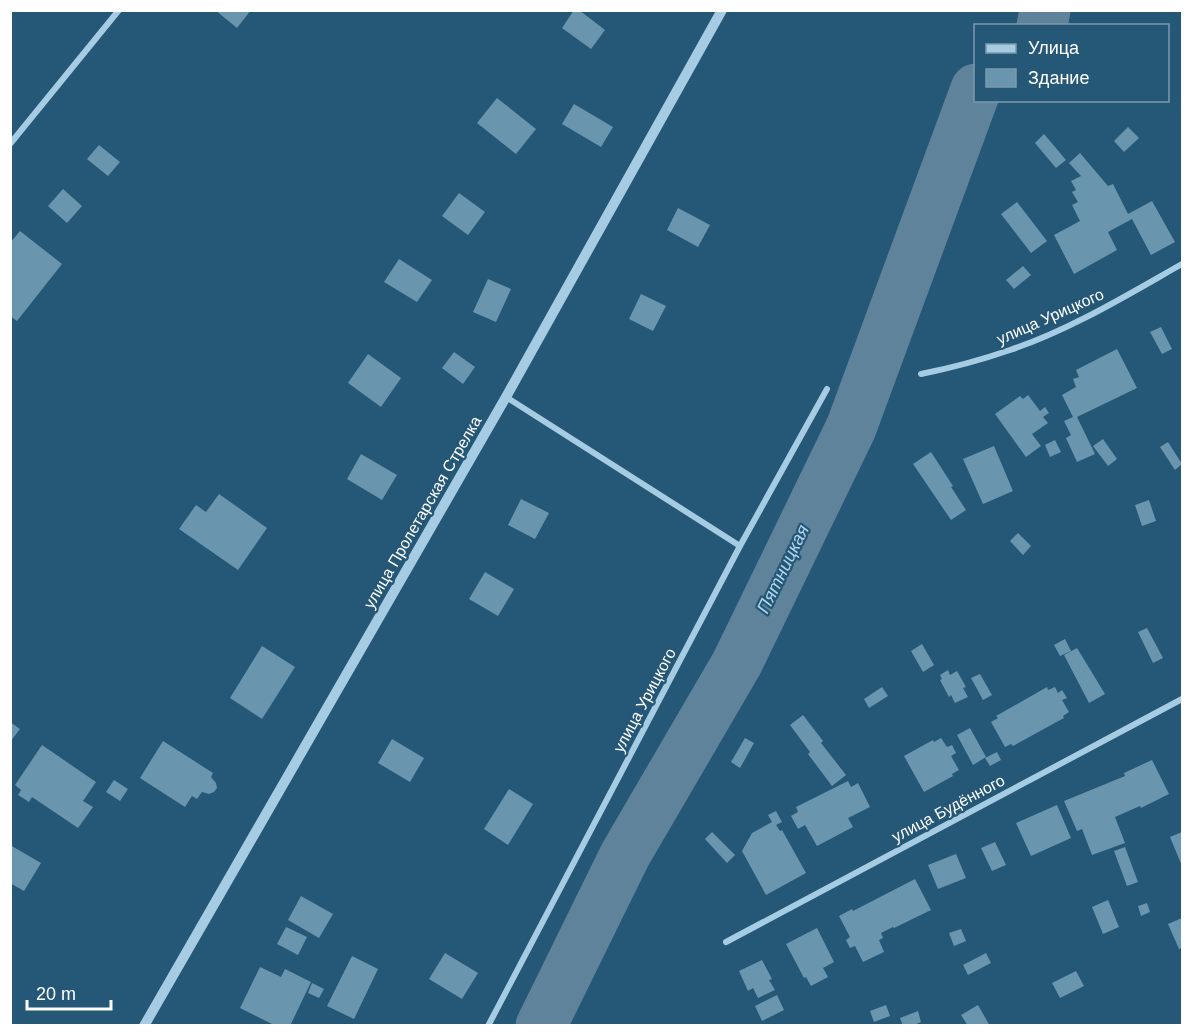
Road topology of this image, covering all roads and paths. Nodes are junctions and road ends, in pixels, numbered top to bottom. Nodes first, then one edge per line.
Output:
1 (118, 10) edge
2 (722, 10) edge
3 (10, 144) edge
4 (1182, 264) edge
5 (921, 374) dead end
6 (827, 389) dead end
7 (506, 397) junction
8 (740, 546) junction
9 (1182, 699) edge
10 (726, 942) dead end
11 (144, 1026) edge
12 (488, 1026) edge

1 - 3 street
2 - 7 street, улица Пролетарская Стрелка
4 - 5 street, улица Урицкого
6 - 8 street, улица Урицкого
7 - 8 street
7 - 11 street, улица Пролетарская Стрелка
8 - 12 street, улица Урицкого
9 - 10 street, улица Будённого

